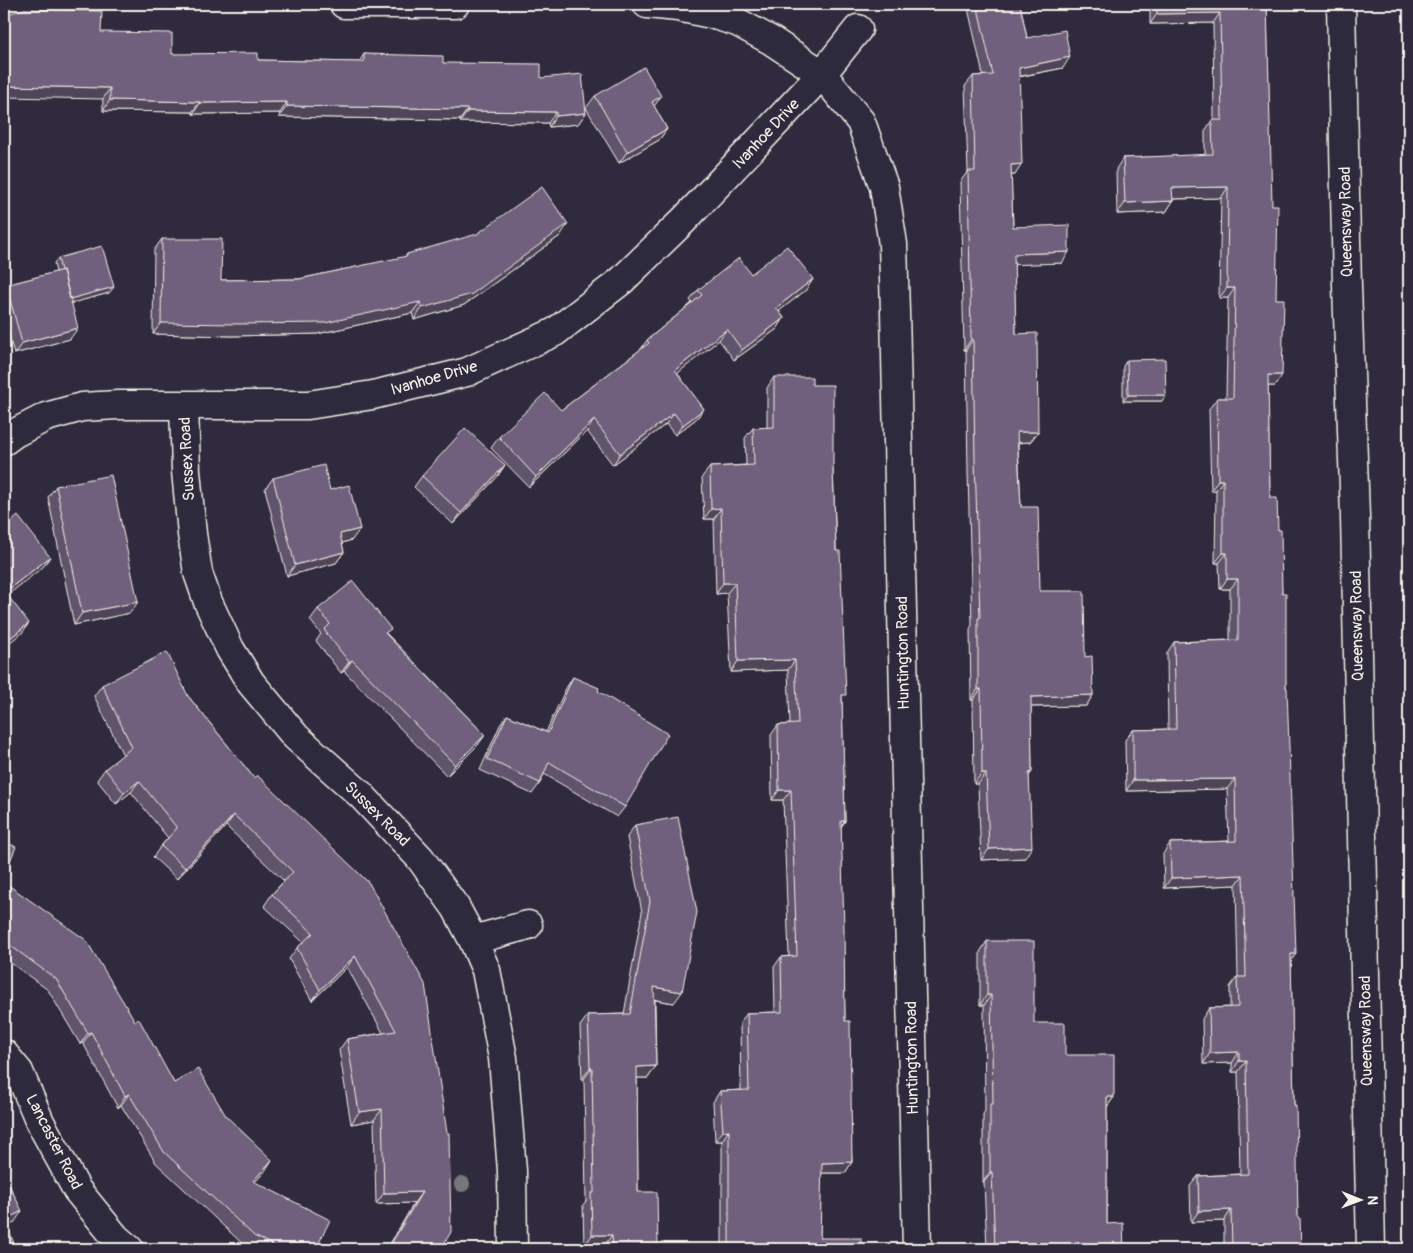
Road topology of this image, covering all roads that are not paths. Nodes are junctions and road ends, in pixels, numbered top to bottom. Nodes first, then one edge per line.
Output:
1 (344, 4) edge
2 (455, 4) edge
3 (647, 4) edge
4 (1341, 4) edge
5 (858, 29) dead end
6 (822, 74) junction
7 (184, 406) junction
8 (4, 441) edge
9 (528, 925) dead end
10 (473, 940) junction
11 (4, 1054) edge
12 (129, 1249) edge
13 (513, 1249) edge
14 (917, 1249) edge
15 (1371, 1249) edge

1 - 2 street
3 - 6 street, Huntington Road
4 - 15 street, Queensway Road
5 - 6 street, Ivanhoe Drive
6 - 7 street, Ivanhoe Drive
6 - 14 street, Huntington Road
7 - 8 street, Ivanhoe Drive
7 - 10 street, Sussex Road
9 - 10 street
10 - 13 street, Sussex Road
11 - 12 street, Lancaster Road

